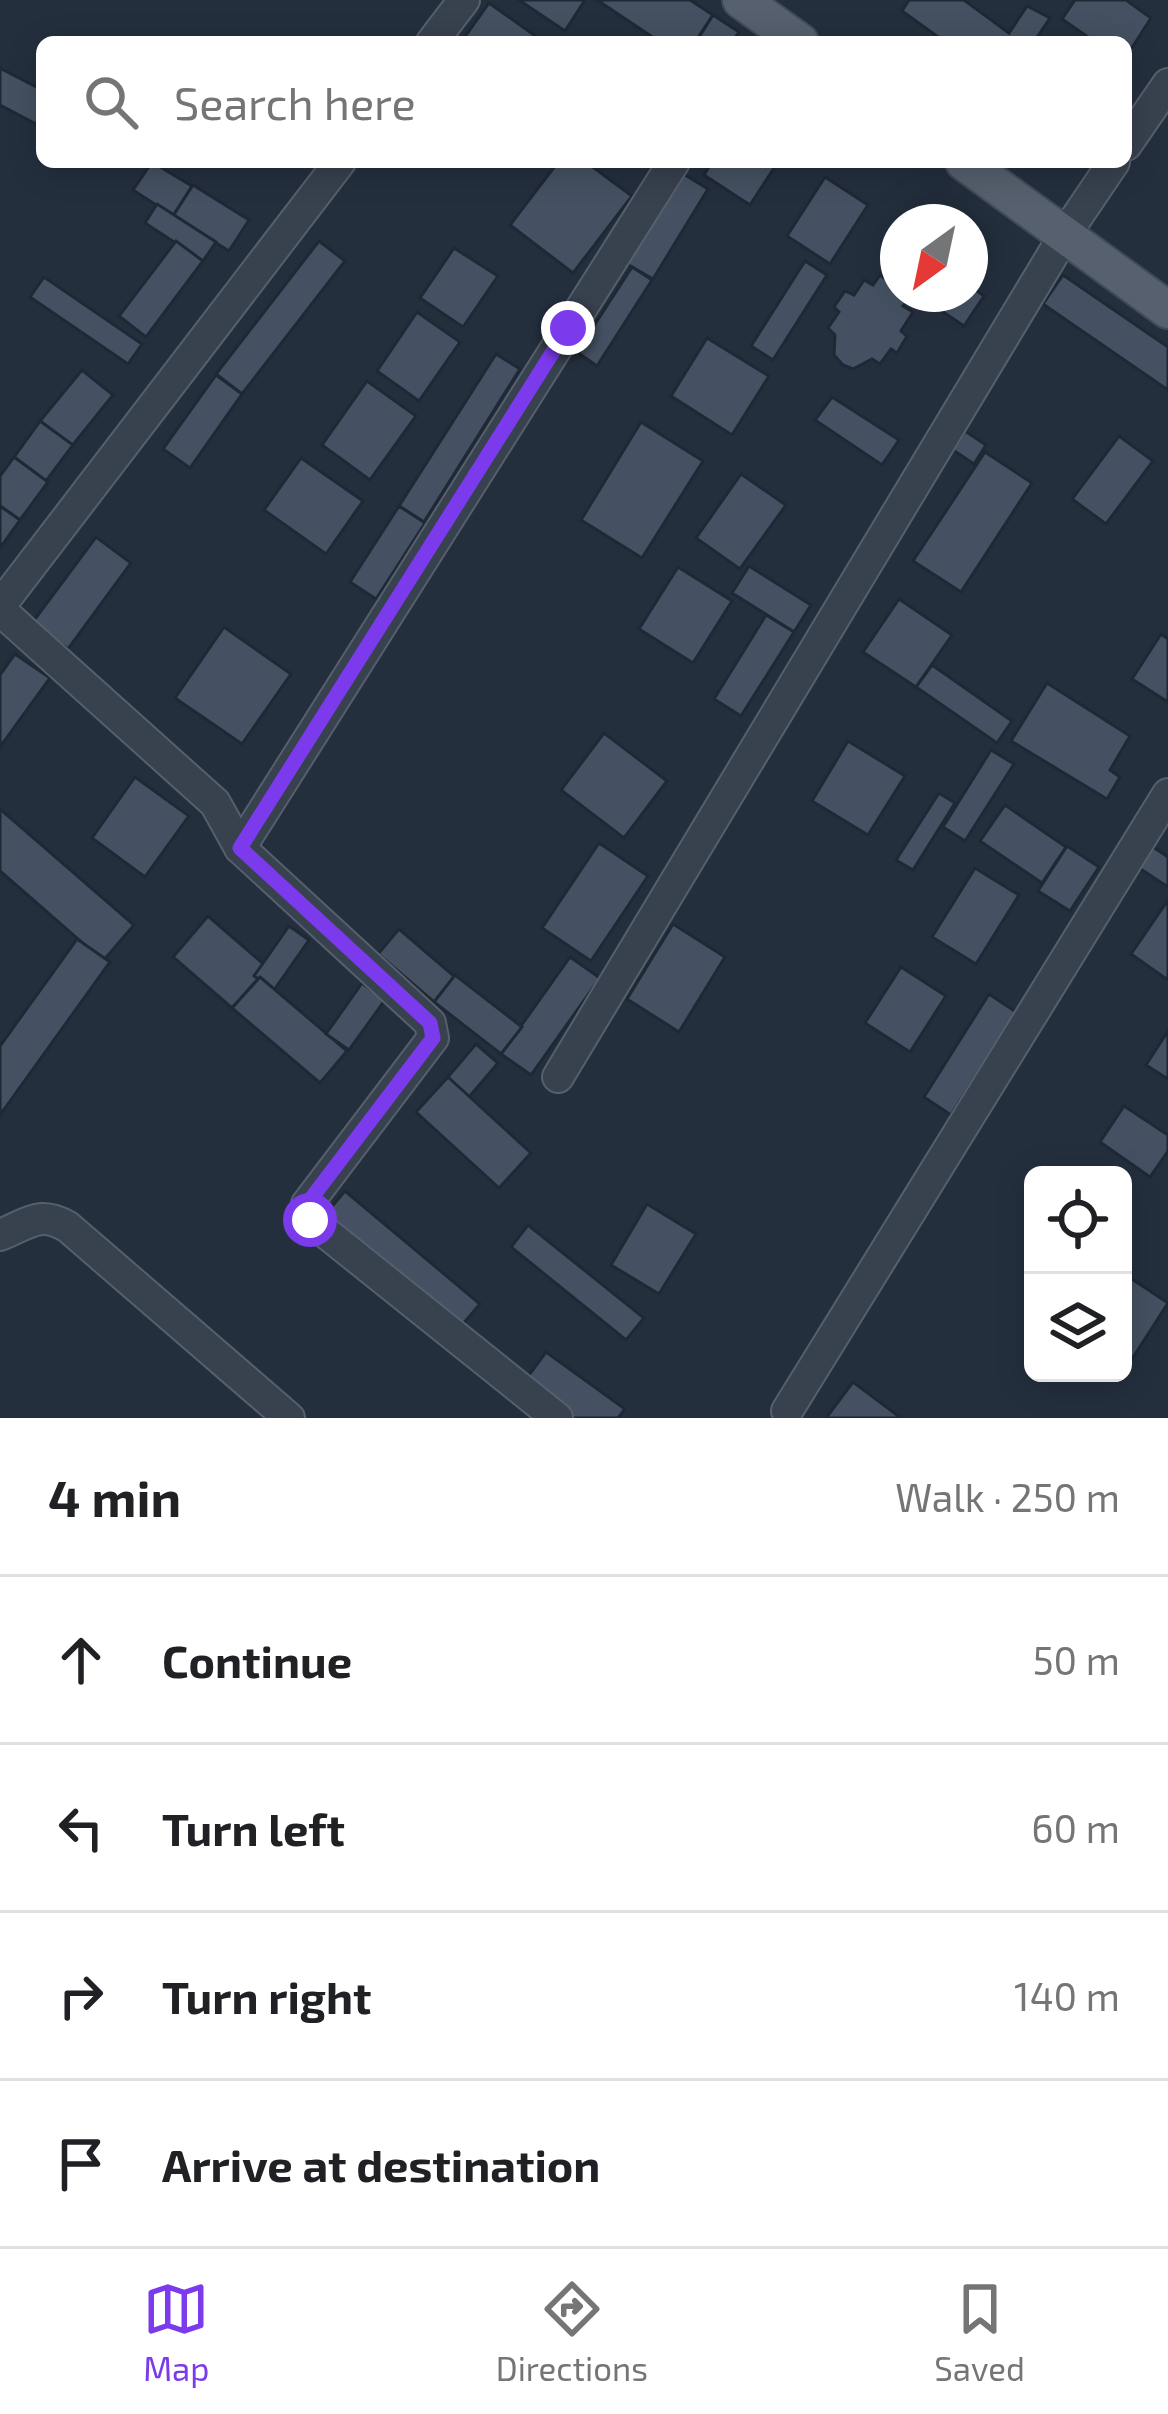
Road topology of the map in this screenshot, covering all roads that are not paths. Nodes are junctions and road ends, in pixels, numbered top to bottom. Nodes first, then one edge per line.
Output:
1 (464, 0) edge
2 (753, 20) edge
3 (437, 36) edge
4 (787, 36) edge
5 (1168, 84) edge
6 (1132, 136) edge
7 (335, 168) edge
8 (670, 168) edge
9 (972, 168) edge
10 (1110, 168) edge
11 (1064, 236) junction
12 (1168, 310) edge
13 (4, 596) edge
14 (1168, 794) edge
15 (240, 848) junction
16 (558, 1077) dead end
17 (0, 1235) edge
18 (787, 1412) dead end
19 (289, 1418) edge
20 (557, 1418) edge

1 - 3 street
2 - 4 main road
5 - 6 street
7 - 13 street
8 - 15 street
9 - 11 main road
10 - 11 street
11 - 12 main road
11 - 16 street
13 - 15 street
14 - 18 street
15 - 20 street
17 - 19 street

